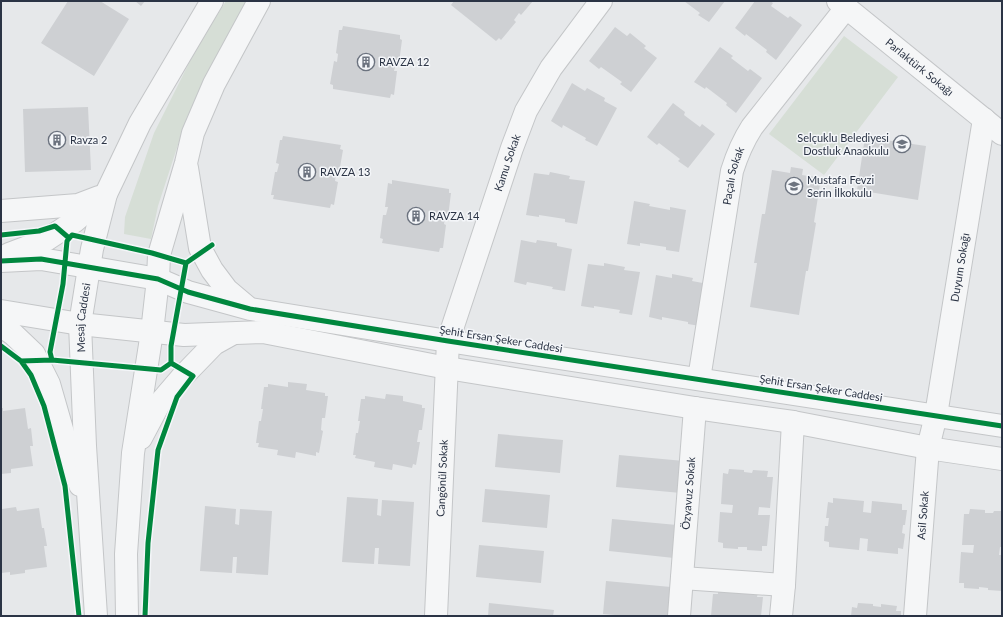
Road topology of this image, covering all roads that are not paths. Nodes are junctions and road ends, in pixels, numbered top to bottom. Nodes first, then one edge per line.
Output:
1 (212, 1) edge
2 (260, 1) edge
3 (601, 1) edge
4 (842, 4) edge
5 (984, 119) junction
6 (1002, 134) edge
7 (186, 163) junction
8 (106, 194) junction
9 (1, 210) edge
10 (1, 257) edge
11 (1, 261) edge
12 (90, 267) junction
13 (158, 279) junction
14 (250, 310) junction
15 (1, 311) edge
16 (80, 324) junction
17 (1, 326) edge
18 (152, 332) junction
19 (232, 334) junction
20 (448, 341) junction
21 (447, 368) junction
22 (699, 379) junction
23 (695, 408) junction
24 (936, 415) junction
25 (793, 422) junction
26 (1002, 426) edge
27 (928, 448) junction
28 (133, 452) junction
29 (1002, 459) edge
30 (89, 508) junction
31 (682, 578) junction
32 (784, 585) junction
33 (96, 616) edge
34 (127, 616) edge
35 (435, 616) edge
36 (679, 616) edge
37 (781, 616) edge
38 (915, 616) edge

1 - 8 street, Mesaj Caddesi
2 - 7 street
3 - 20 street, Kamu Sokak
4 - 5 street, Parlaktürk Sokağı
4 - 22 street, Paçalı Sokak
5 - 6 street, Parlaktürk Sokağı
5 - 24 street, Duyum Sokağı
7 - 13 street
7 - 14 street
8 - 9 street
8 - 10 street
8 - 12 street, Mesaj Caddesi
11 - 12 street, Şehit Ersan Şeker Caddesi
12 - 13 street, Şehit Ersan Şeker Caddesi
12 - 16 street, Mesaj Caddesi
13 - 14 street, Şehit Ersan Şeker Caddesi
13 - 18 street
14 - 20 street, Şehit Ersan Şeker Caddesi
15 - 16 street
16 - 18 street
16 - 30 street, Mesaj Caddesi
17 - 30 street
18 - 19 street
18 - 28 street
19 - 21 street
19 - 28 street
20 - 21 street, Cangönül Sokak
20 - 22 street, Şehit Ersan Şeker Caddesi
21 - 23 street
21 - 35 street, Cangönül Sokak
22 - 24 street, Şehit Ersan Şeker Caddesi
23 - 25 street
23 - 31 street, Özyavuz Sokak
24 - 26 street, Şehit Ersan Şeker Caddesi
24 - 27 street, Asil Sokak
25 - 27 street
25 - 32 street
27 - 29 street
27 - 38 street, Asil Sokak
28 - 34 street
30 - 33 street, Mesaj Caddesi
31 - 32 street
31 - 36 street, Özyavuz Sokak
32 - 37 street

